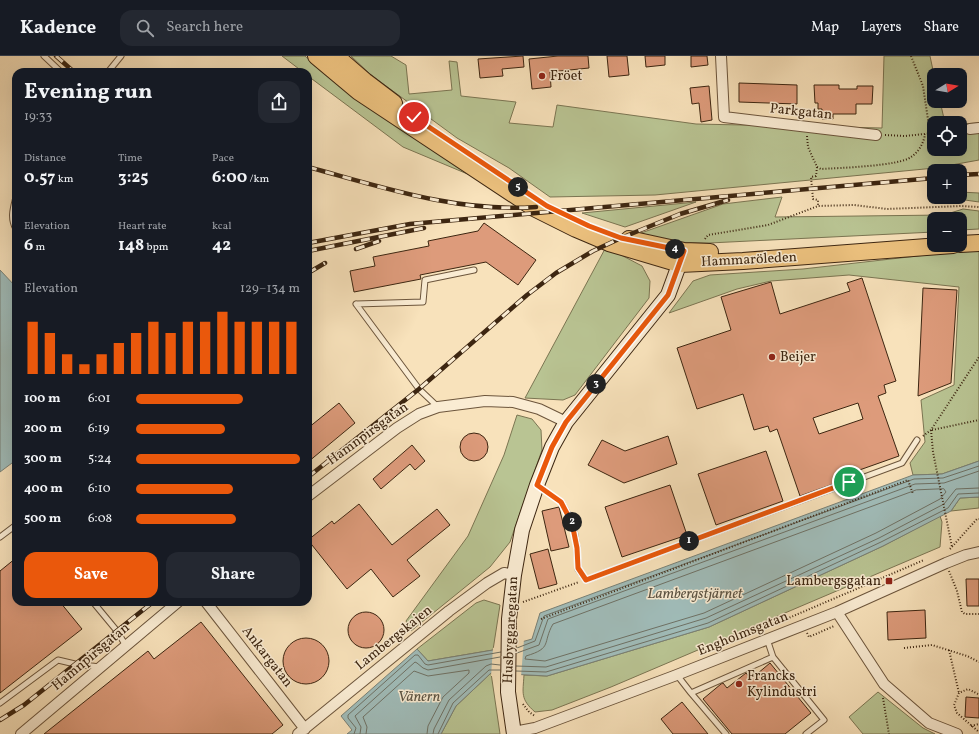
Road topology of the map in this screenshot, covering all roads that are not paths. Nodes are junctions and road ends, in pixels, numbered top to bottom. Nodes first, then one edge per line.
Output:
1 (44, 56) edge
2 (121, 56) edge
3 (316, 56) edge
4 (336, 56) edge
5 (721, 56) edge
6 (57, 68) edge
7 (111, 68) edge
8 (876, 135) road end
9 (979, 235) edge
10 (967, 236) edge
11 (927, 239) edge
12 (979, 243) edge
13 (967, 244) edge
14 (927, 247) edge
15 (686, 256) junction
16 (474, 270) dead end
17 (438, 407) junction
18 (566, 422) junction
19 (917, 440) dead end
20 (537, 485) junction
21 (312, 493) edge
22 (12, 528) edge
23 (0, 537) edge
24 (979, 552) edge
25 (514, 575) junction
26 (96, 606) edge
27 (173, 606) edge
28 (209, 606) edge
29 (837, 612) junction
30 (768, 639) junction
31 (126, 646) junction
32 (773, 657) junction
33 (101, 667) junction
34 (677, 675) junction
35 (691, 693) junction
36 (0, 703) edge
37 (301, 731) edge
38 (514, 733) edge
39 (21, 734) edge
40 (726, 734) edge
41 (806, 734) edge
42 (957, 734) edge

1 - 6 lane
2 - 7 lane
3 - 15 main road, Hammaröleden
4 - 15 main road, Hammaröleden
5 - 8 street, Parkgatan
9 - 10 main road
11 - 15 main road, Hammaröleden
12 - 13 main road
14 - 15 main road, Hammaröleden
15 - 18 street, Husbyggaregatan
16 - 17 lane
17 - 18 street, Hamnpirsgatan
17 - 21 street, Hamnpirsgatan
18 - 20 street, Husbyggaregatan
19 - 20 lane
20 - 25 street, Husbyggaregatan
22 - 23 lane
24 - 29 street, Engholmsgatan
25 - 37 street, Lambergskajen
25 - 38 street, Husbyggaregatan
26 - 31 lane
27 - 31 street, Hamnpirsgatan
28 - 37 street, Ankargatan
29 - 30 street, Engholmsgatan
29 - 42 street
30 - 32 lane
30 - 34 street, Engholmsgatan
31 - 33 street, Hamnpirsgatan
32 - 35 lane
32 - 41 lane
33 - 36 lane
33 - 39 street, Hamnpirsgatan
34 - 35 lane
34 - 38 street, Engholmsgatan
35 - 40 lane

